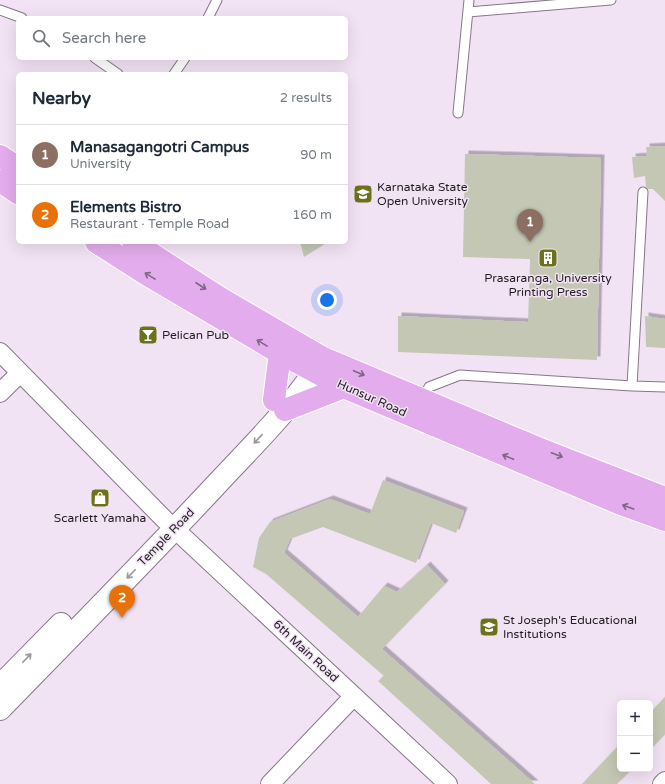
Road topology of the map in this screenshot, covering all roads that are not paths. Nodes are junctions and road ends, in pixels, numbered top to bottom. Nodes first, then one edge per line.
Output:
1 (217, 0) edge
2 (469, 0) edge
3 (611, 0) edge
4 (0, 10) edge
5 (468, 12) junction
6 (16, 16) edge
7 (209, 16) edge
8 (98, 60) edge
9 (184, 60) edge
10 (115, 72) edge
11 (175, 72) edge
12 (458, 113) dead end
13 (0, 156) edge
14 (16, 167) edge
15 (0, 181) edge
16 (16, 192) edge
17 (643, 192) dead end
18 (99, 244) edge
19 (136, 244) edge
20 (0, 352) edge
21 (293, 354) junction
22 (319, 365) junction
23 (20, 372) junction
24 (632, 386) junction
25 (344, 387) junction
26 (665, 387) edge
27 (0, 393) edge
28 (423, 400) junction
29 (280, 405) junction
30 (665, 498) edge
31 (665, 520) edge
32 (169, 524) junction
33 (0, 686) edge
34 (354, 696) junction
35 (0, 709) edge
36 (665, 781) edge
37 (270, 784) edge
38 (448, 784) edge
39 (662, 784) edge

1 - 7 lane
2 - 5 lane
3 - 5 lane
4 - 6 lane
5 - 12 lane
8 - 10 lane
9 - 11 lane
13 - 14 main road
15 - 16 main road
17 - 24 lane
21 -> 18 main road, Hunsur Road
19 -> 21 main road
20 - 23 street, 6th Main Road
21 - 22 main road, Hunsur Road
21 - 29 main road
22 - 25 main road, Hunsur Road
22 -> 28 main road
22 - 29 street, Temple Road
23 - 27 street
23 - 32 street, 6th Main Road
24 - 26 lane
24 - 28 lane
25 - 29 main road
31 -> 25 main road, Hunsur Road
28 -> 30 main road
29 - 32 street, Temple Road
33 -> 32 street, Temple Road
32 - 34 street, 6th Main Road
32 -> 35 street, Temple Road
34 - 37 street
34 - 38 street, 6th Main Road
36 - 39 street

